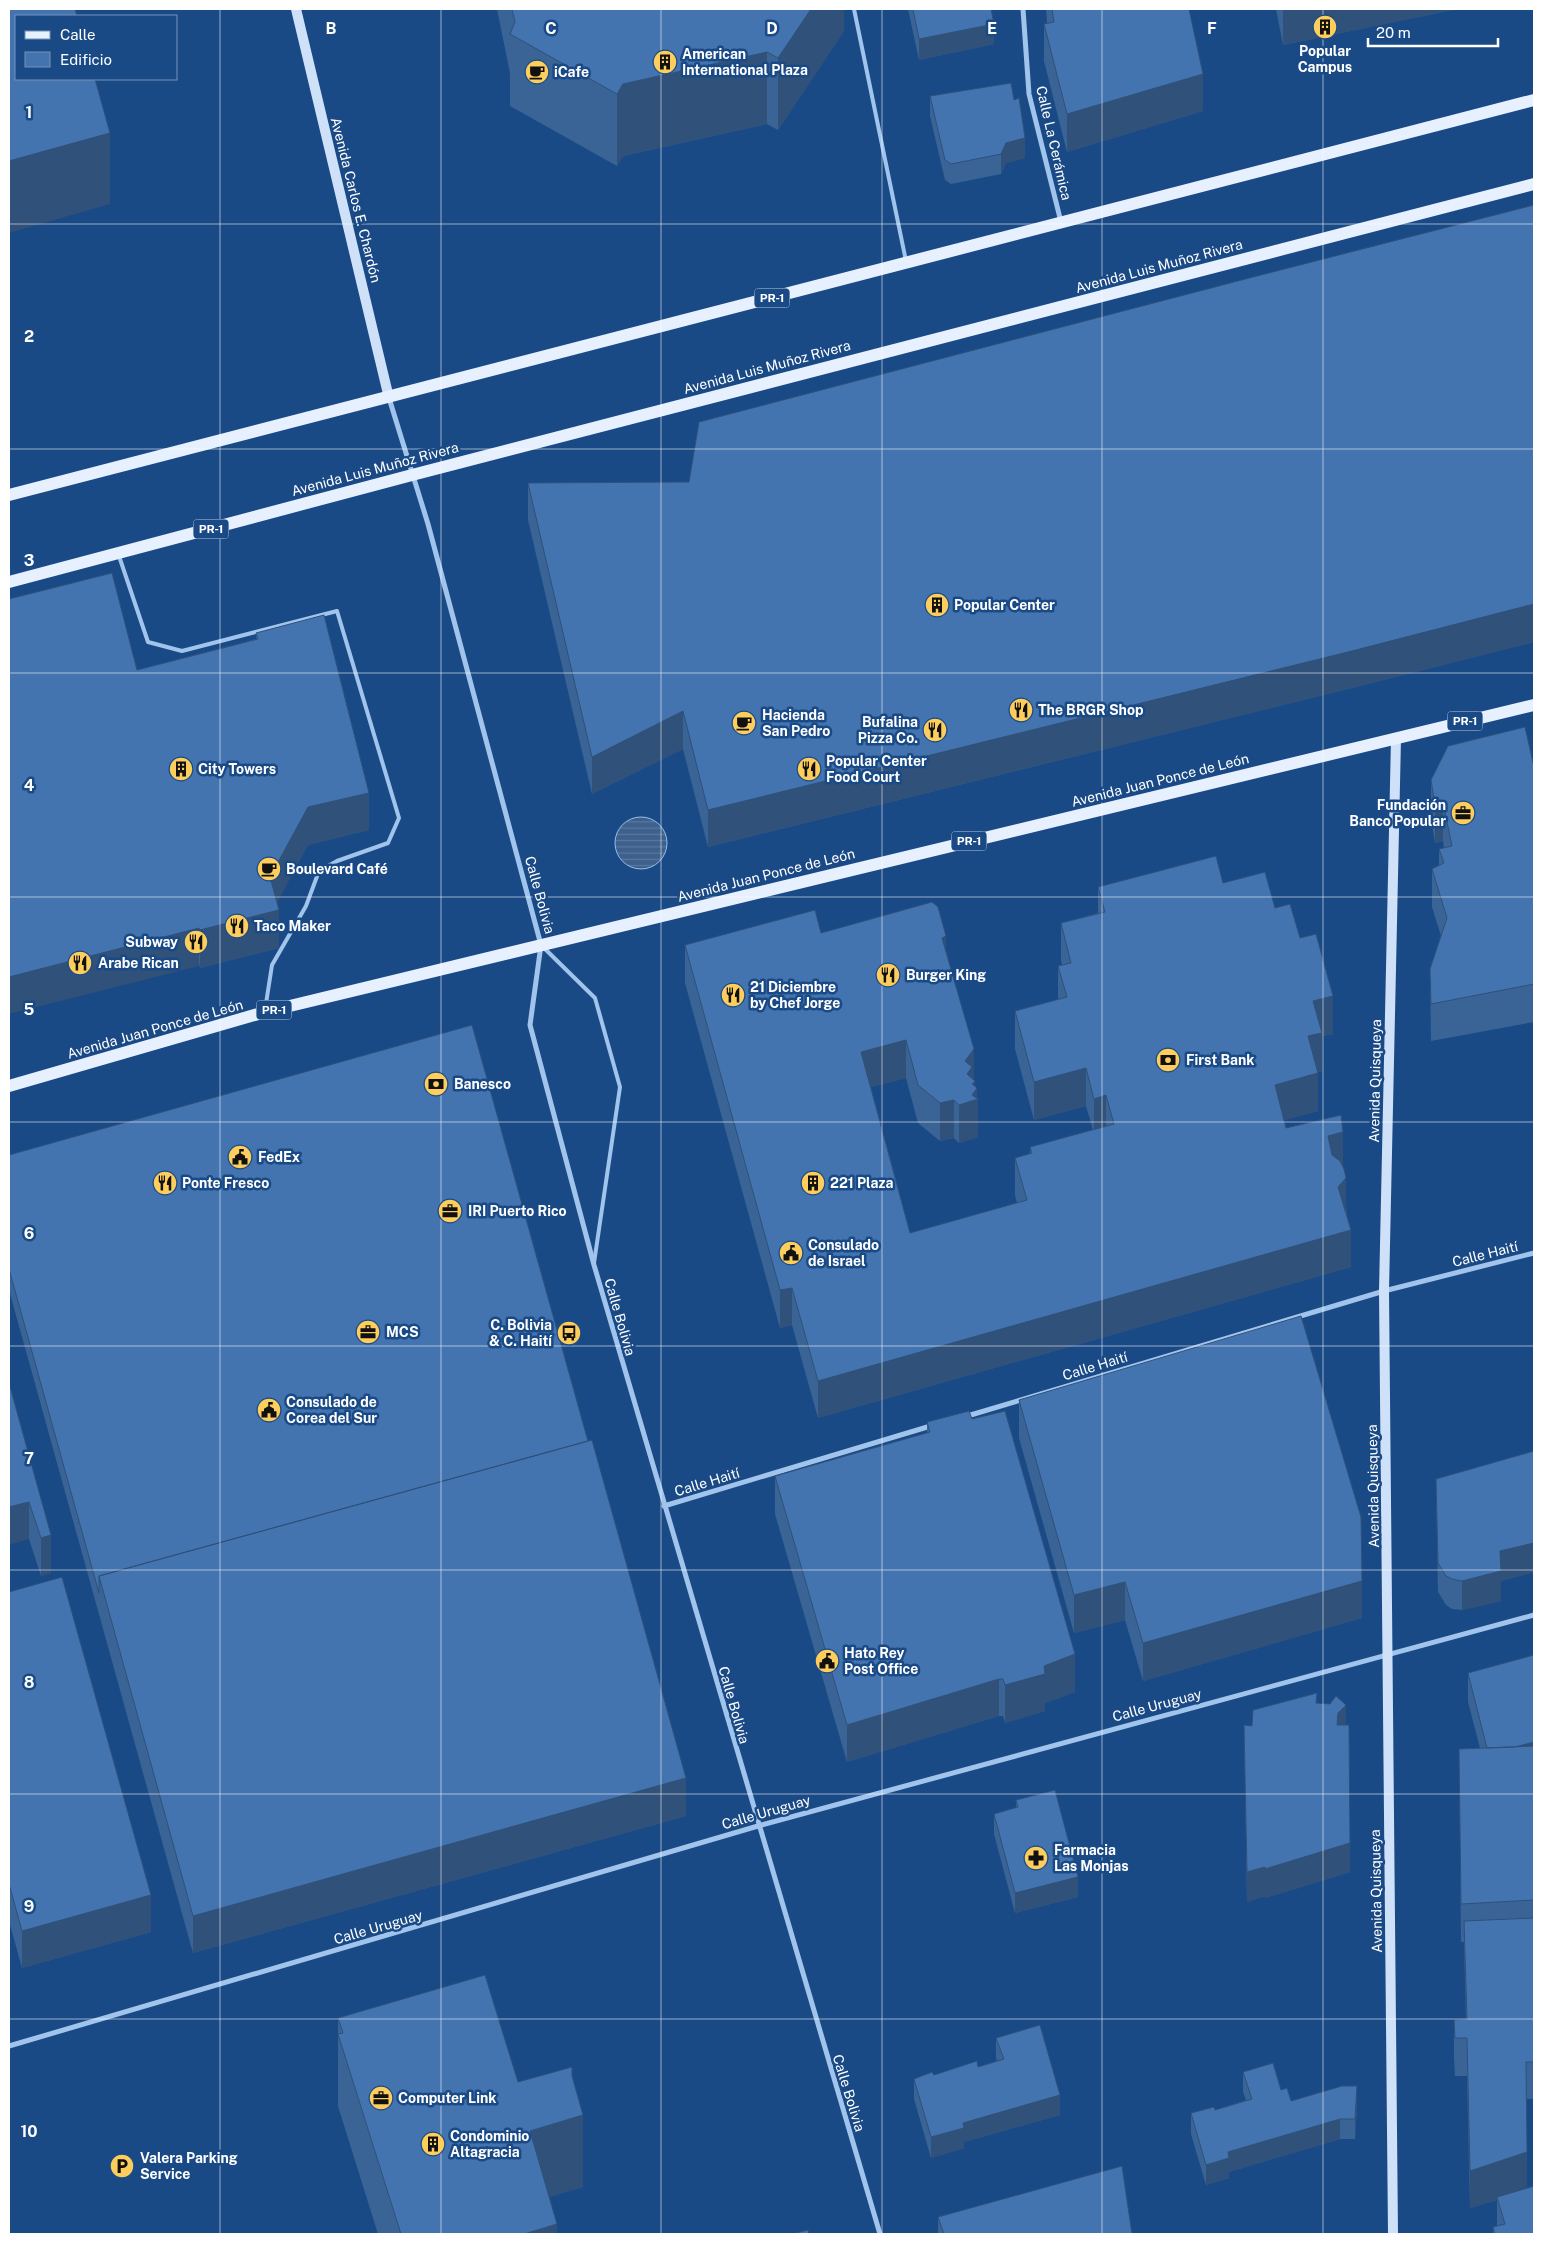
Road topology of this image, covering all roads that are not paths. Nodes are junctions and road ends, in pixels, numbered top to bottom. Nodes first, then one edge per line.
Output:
1 (296, 9) edge
2 (854, 9) edge
3 (1023, 9) edge
4 (1534, 100) edge
5 (1534, 184) edge
6 (1061, 222) junction
7 (906, 262) junction
8 (390, 398) junction
9 (412, 475) junction
10 (9, 495) edge
11 (118, 554) junction
12 (9, 582) edge
13 (1534, 704) edge
14 (1396, 738) junction
15 (541, 945) junction
16 (264, 1012) junction
17 (9, 1086) edge
18 (1534, 1253) edge
19 (594, 1265) junction
20 (1384, 1291) junction
21 (958, 1418) edge
22 (939, 1424) edge
23 (664, 1506) junction
24 (1534, 1615) edge
25 (1388, 1654) junction
26 (758, 1826) junction
27 (9, 2046) edge
28 (880, 2234) edge
29 (1393, 2234) edge

1 - 8 street, Avenida Carlos E. Chardón
2 - 7 lane
3 - 6 street, Calle La Cerámica
4 - 6 main road, PR-1
5 - 9 main road, Avenida Luis Muñoz Rivera / PR-1
6 - 7 main road, PR-1
7 - 8 main road, PR-1
8 - 9 street, Calle Bolivia
8 - 10 main road, PR-1
9 - 11 main road, Avenida Luis Muñoz Rivera / PR-1
9 - 15 street, Calle Bolivia
11 - 12 main road, Avenida Luis Muñoz Rivera / PR-1
11 - 16 lane
13 - 14 main road, Avenida Juan Ponce de León / PR-1
14 - 15 main road, Avenida Juan Ponce de León / PR-1
14 - 20 street, Avenida Quisqueya
15 - 16 main road, Avenida Juan Ponce de León / PR-1
15 - 19 street, Calle Bolivia
15 - 19 lane
16 - 17 main road, Avenida Juan Ponce de León / PR-1
18 - 20 street, Calle Haití
19 - 23 street, Calle Bolivia
20 - 21 street, Calle Haití
20 - 25 street, Avenida Quisqueya
22 - 23 street, Calle Haití
23 - 26 street, Calle Bolivia
24 - 25 street, Calle Uruguay
25 - 26 street, Calle Uruguay
25 - 29 street, Avenida Quisqueya
26 - 27 street, Calle Uruguay
26 - 28 street, Calle Bolivia

